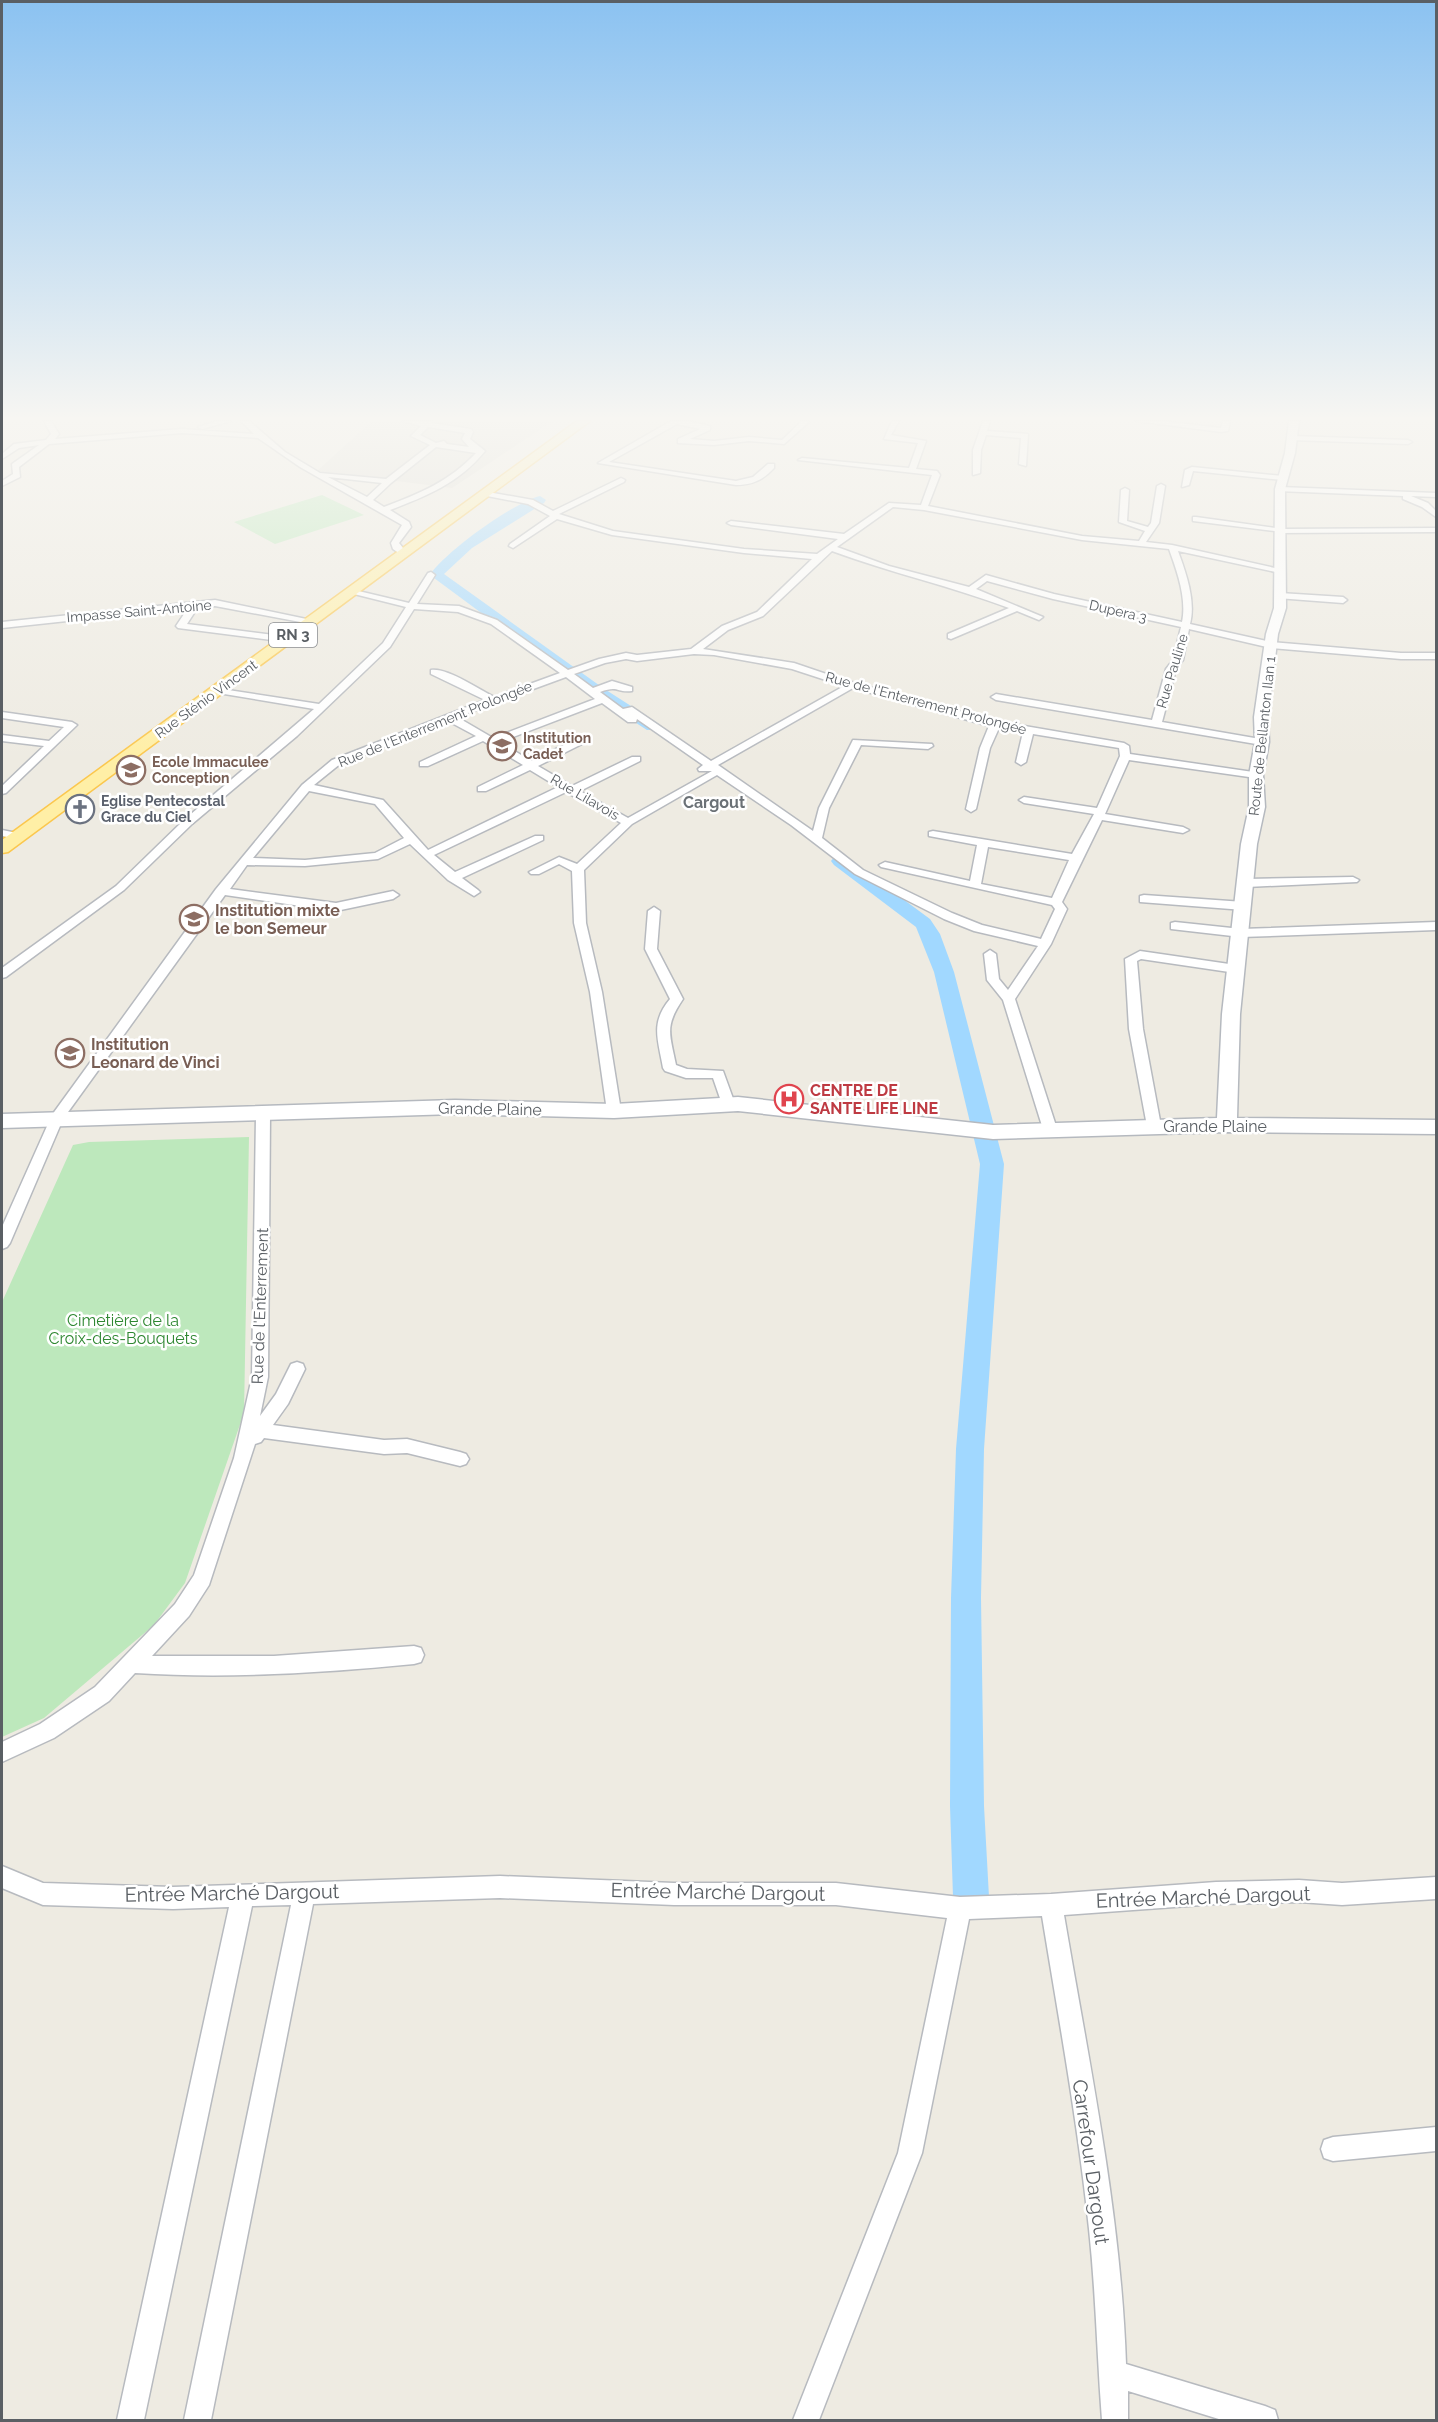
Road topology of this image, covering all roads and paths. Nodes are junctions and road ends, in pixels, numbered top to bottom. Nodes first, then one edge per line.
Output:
1 (401, 534) edge
2 (429, 534) edge
3 (529, 534) edge
4 (620, 534) edge
5 (822, 534) edge
6 (850, 534) edge
7 (1061, 534) edge
8 (1147, 534) edge
9 (1280, 534) edge
10 (846, 537) junction
11 (1141, 544) junction
12 (513, 546) dead end
13 (1172, 547) junction
14 (832, 548) junction
15 (403, 553) junction
16 (819, 557) junction
17 (1280, 570) junction
18 (432, 575) dead end
19 (970, 590) junction
20 (353, 591) junction
21 (1280, 596) junction
22 (1343, 600) dead end
23 (195, 605) junction
24 (412, 606) junction
25 (1017, 608) junction
26 (1039, 617) dead end
27 (311, 621) junction
28 (2, 625) edge
29 (1185, 626) junction
30 (951, 636) dead end
31 (287, 639) junction
32 (1271, 645) junction
33 (694, 651) junction
34 (1437, 656) edge
35 (569, 671) junction
36 (434, 672) dead end
37 (852, 685) junction
38 (629, 688) dead end
39 (218, 690) junction
40 (598, 694) junction
41 (996, 697) dead end
42 (492, 700) junction
43 (321, 707) junction
44 (628, 709) dead end
45 (2, 715) edge
46 (449, 717) junction
47 (995, 724) junction
48 (1156, 724) junction
49 (1029, 730) junction
50 (2, 738) edge
51 (1126, 738) junction
52 (490, 739) junction
53 (578, 742) dead end
54 (1262, 742) junction
55 (51, 744) junction
56 (928, 746) dead end
57 (688, 755) junction
58 (636, 759) dead end
59 (1021, 762) dead end
60 (424, 764) dead end
61 (532, 765) junction
62 (706, 768) junction
63 (1256, 775) junction
64 (306, 787) junction
65 (483, 789) dead end
66 (568, 790) junction
67 (2, 791) edge
68 (1024, 800) dead end
69 (971, 809) dead end
70 (1099, 814) junction
71 (628, 822) junction
72 (1183, 830) dead end
73 (2, 833) edge
74 (933, 834) dead end
75 (18, 836) junction
76 (539, 838) dead end
77 (410, 840) junction
78 (816, 840) junction
79 (983, 843) junction
80 (2, 848) edge
81 (426, 855) junction
82 (1076, 858) junction
83 (244, 861) junction
84 (885, 865) dead end
85 (578, 868) junction
86 (902, 869) junction
87 (535, 872) dead end
88 (452, 878) junction
89 (1353, 880) dead end
90 (1247, 883) junction
91 (975, 886) junction
92 (891, 889) junction
93 (220, 891) junction
94 (474, 892) dead end
95 (393, 895) dead end
96 (1144, 899) dead end
97 (1056, 902) junction
98 (1244, 906) junction
99 (654, 911) dead end
100 (1175, 926) dead end
101 (1437, 926) edge
102 (1241, 933) junction
103 (1045, 944) junction
104 (990, 954) dead end
105 (1236, 969) junction
106 (2, 974) edge
107 (1009, 999) junction
108 (728, 1104) junction
109 (614, 1111) junction
110 (263, 1115) junction
111 (57, 1119) junction
112 (2, 1120) edge
113 (1227, 1125) junction
114 (1154, 1126) junction
115 (1437, 1127) edge
116 (1050, 1129) junction
117 (2, 1243) edge
118 (297, 1369) dead end
119 (260, 1430) junction
120 (243, 1458) junction
121 (460, 1459) dead end
122 (414, 1655) dead end
123 (133, 1664) junction
124 (2, 1752) edge
125 (2, 1876) edge
126 (1437, 1888) edge
127 (304, 1893) junction
128 (243, 1895) junction
129 (1051, 1905) junction
130 (960, 1908) junction
131 (1437, 2139) edge
132 (1333, 2149) dead end
133 (1115, 2374) junction
134 (130, 2421) edge
135 (197, 2421) edge
136 (806, 2421) edge
137 (1115, 2421) edge
138 (1265, 2421) edge

1 - 15 street
2 - 15 main road, Rue Sténio Vincent / RN 3
3 - 12 street
4 - 16 street
5 - 10 street
6 - 10 street, Rue de l'Enterrement Prolongée
7 - 11 street, Rue de l'Enterrement Prolongée
8 - 11 street
9 - 17 street, Route de Bellanton Ilan 1
10 - 14 street, Rue de l'Enterrement Prolongée
11 - 13 street, Rue de l'Enterrement Prolongée
13 - 17 street, Rue de l'Enterrement Prolongée
13 - 29 street, Rue Pauline
14 - 16 street, Rue de l'Enterrement Prolongée
14 - 19 street
15 - 20 main road, Rue Sténio Vincent / RN 3
16 - 33 street, Rue de l'Enterrement Prolongée
17 - 21 street, Route de Bellanton Ilan 1
18 - 24 street
19 - 25 street
19 - 29 street, Dupera 3
20 - 24 street
20 - 27 main road, Rue Sténio Vincent / RN 3
21 - 22 street
21 - 32 street, Route de Bellanton Ilan 1
23 - 27 street, Impasse Saint-Antoine
23 - 28 street, Impasse Saint-Antoine
23 - 31 street
24 - 35 street
24 - 43 street
25 - 26 street
25 - 30 street
27 - 31 main road, Rue Sténio Vincent / RN 3
29 - 32 street, Dupera 3
29 - 48 street, Rue Pauline
31 - 39 main road, Rue Sténio Vincent / RN 3
32 - 34 street, Dupera 3
32 - 54 street, Route de Bellanton Ilan 1
33 - 35 street, Rue de l'Enterrement Prolongée
33 - 37 street, Rue de l'Enterrement Prolongée
35 - 40 street
35 - 42 street, Rue de l'Enterrement Prolongée
36 - 42 street
37 - 47 street, Rue de l'Enterrement Prolongée
37 - 62 street
38 - 40 street
39 - 43 street
39 - 75 main road, Rue Sténio Vincent / RN 3
40 - 52 street
40 - 57 street
41 - 51 street
42 - 46 street, Rue de l'Enterrement Prolongée
43 - 106 street
44 - 57 street
45 - 55 street
46 - 52 street, Rue Lilavois
46 - 64 street, Rue de l'Enterrement Prolongée
47 - 49 street, Rue de l'Enterrement Prolongée
47 - 69 street
48 - 51 street
48 - 54 street
49 - 51 street, Rue de l'Enterrement Prolongée
49 - 59 street
50 - 55 street
51 - 63 street, Rue de l'Enterrement Prolongée
51 - 70 street
52 - 60 street
52 - 61 street, Rue Lilavois
53 - 61 street
54 - 63 street, Route de Bellanton Ilan 1
55 - 67 street
56 - 78 street
57 - 62 street
58 - 66 street
61 - 65 street
61 - 66 street, Rue Lilavois
62 - 71 street
62 - 78 street
63 - 90 street, Route de Bellanton Ilan 1
64 - 77 street
64 - 83 street, Rue de l'Enterrement Prolongée
66 - 71 street, Rue Lilavois
66 - 81 street
68 - 70 street
70 - 72 street
70 - 82 street
71 - 85 street
73 - 75 street
74 - 79 street
75 - 80 main road, Rue Sténio Vincent / RN 3
76 - 88 street
77 - 81 street
77 - 83 street
78 - 92 street
79 - 82 street
79 - 91 street
81 - 88 street
82 - 97 street
83 - 93 street, Rue de l'Enterrement Prolongée
84 - 86 street
85 - 87 street
85 - 109 street
86 - 91 street
86 - 92 street
88 - 94 street
89 - 90 street
90 - 98 street, Route de Bellanton Ilan 1
91 - 97 street
92 - 103 street
93 - 95 street
93 - 111 street, Rue de l'Enterrement Prolongée
96 - 98 street
97 - 103 street
98 - 102 street, Route de Bellanton Ilan 1
99 - 108 street
100 - 102 street
101 - 102 street
102 - 105 street, Route de Bellanton Ilan 1
103 - 107 street
104 - 107 street
105 - 113 street, Route de Bellanton Ilan 1
105 - 114 street
107 - 116 street
108 - 109 street, Grande Plaine
108 - 116 street, Grande Plaine
109 - 110 street, Grande Plaine
110 - 111 street, Grande Plaine
110 - 120 street, Rue de l'Enterrement
111 - 112 street, Grande Plaine
111 - 117 street
113 - 114 street, Grande Plaine
113 - 115 street, Grande Plaine
114 - 116 street, Grande Plaine
118 - 119 street
119 - 120 street
119 - 121 street
120 - 123 street, Rue de l'Enterrement
122 - 123 street
123 - 124 street, Rue de l'Enterrement
125 - 128 street, Entrée Marché Dargout
126 - 129 street, Entrée Marché Dargout
127 - 128 street, Entrée Marché Dargout
127 - 130 street, Entrée Marché Dargout
127 - 135 street
128 - 134 street
129 - 130 street, Entrée Marché Dargout
129 - 133 street, Carrefour Dargout
130 - 136 street
131 - 132 street
133 - 137 street, Carrefour Dargout
133 - 138 street

